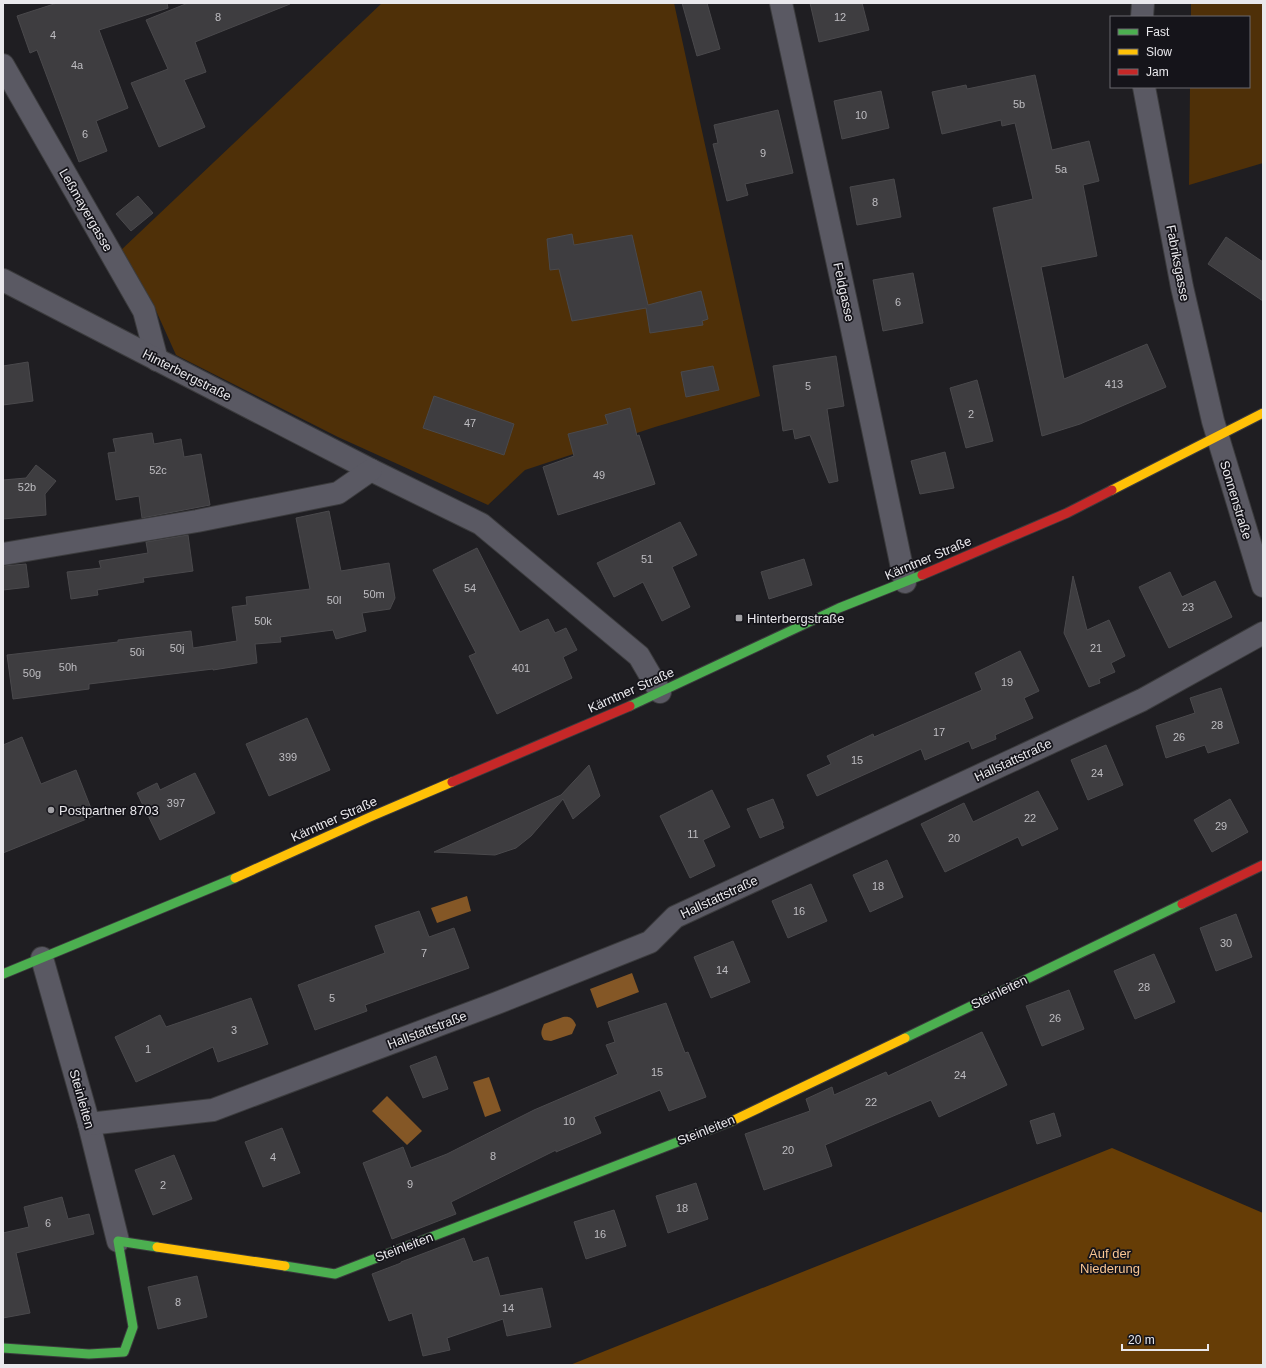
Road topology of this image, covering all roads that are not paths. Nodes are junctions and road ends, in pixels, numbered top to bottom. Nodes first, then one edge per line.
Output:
1 (781, 3) edge
2 (1143, 3) edge
3 (1142, 16) edge
4 (3, 65) edge
5 (1144, 88) edge
6 (3, 280) edge
7 (157, 360) junction
8 (1263, 413) edge
9 (1217, 437) junction
10 (371, 470) junction
11 (3, 554) edge
12 (905, 582) junction
13 (1263, 586) edge
14 (1263, 633) edge
15 (660, 692) junction
16 (1263, 865) edge
17 (42, 958) junction
18 (3, 974) edge
19 (89, 1124) junction
20 (118, 1241) junction
21 (3, 1348) edge

1 - 12 street, Feldgasse
2 - 3 street
4 - 7 street, Leßmayergasse
5 - 9 street, Fabriksgasse
6 - 7 street, Hinterbergstraße
7 - 10 street, Hinterbergstraße
8 - 9 street, Kärntner Straße
9 - 12 street, Kärntner Straße
9 - 13 street, Sonnenstraße
10 - 11 street
10 - 15 street, Hinterbergstraße
12 - 15 street, Kärntner Straße
14 - 19 street, Hallstattstraße
15 - 17 street, Kärntner Straße
16 - 20 street, Steinleiten
17 - 18 street, Kärntner Straße
17 - 19 street, Steinleiten
19 - 20 street, Steinleiten
20 - 21 street, Steinleiten

